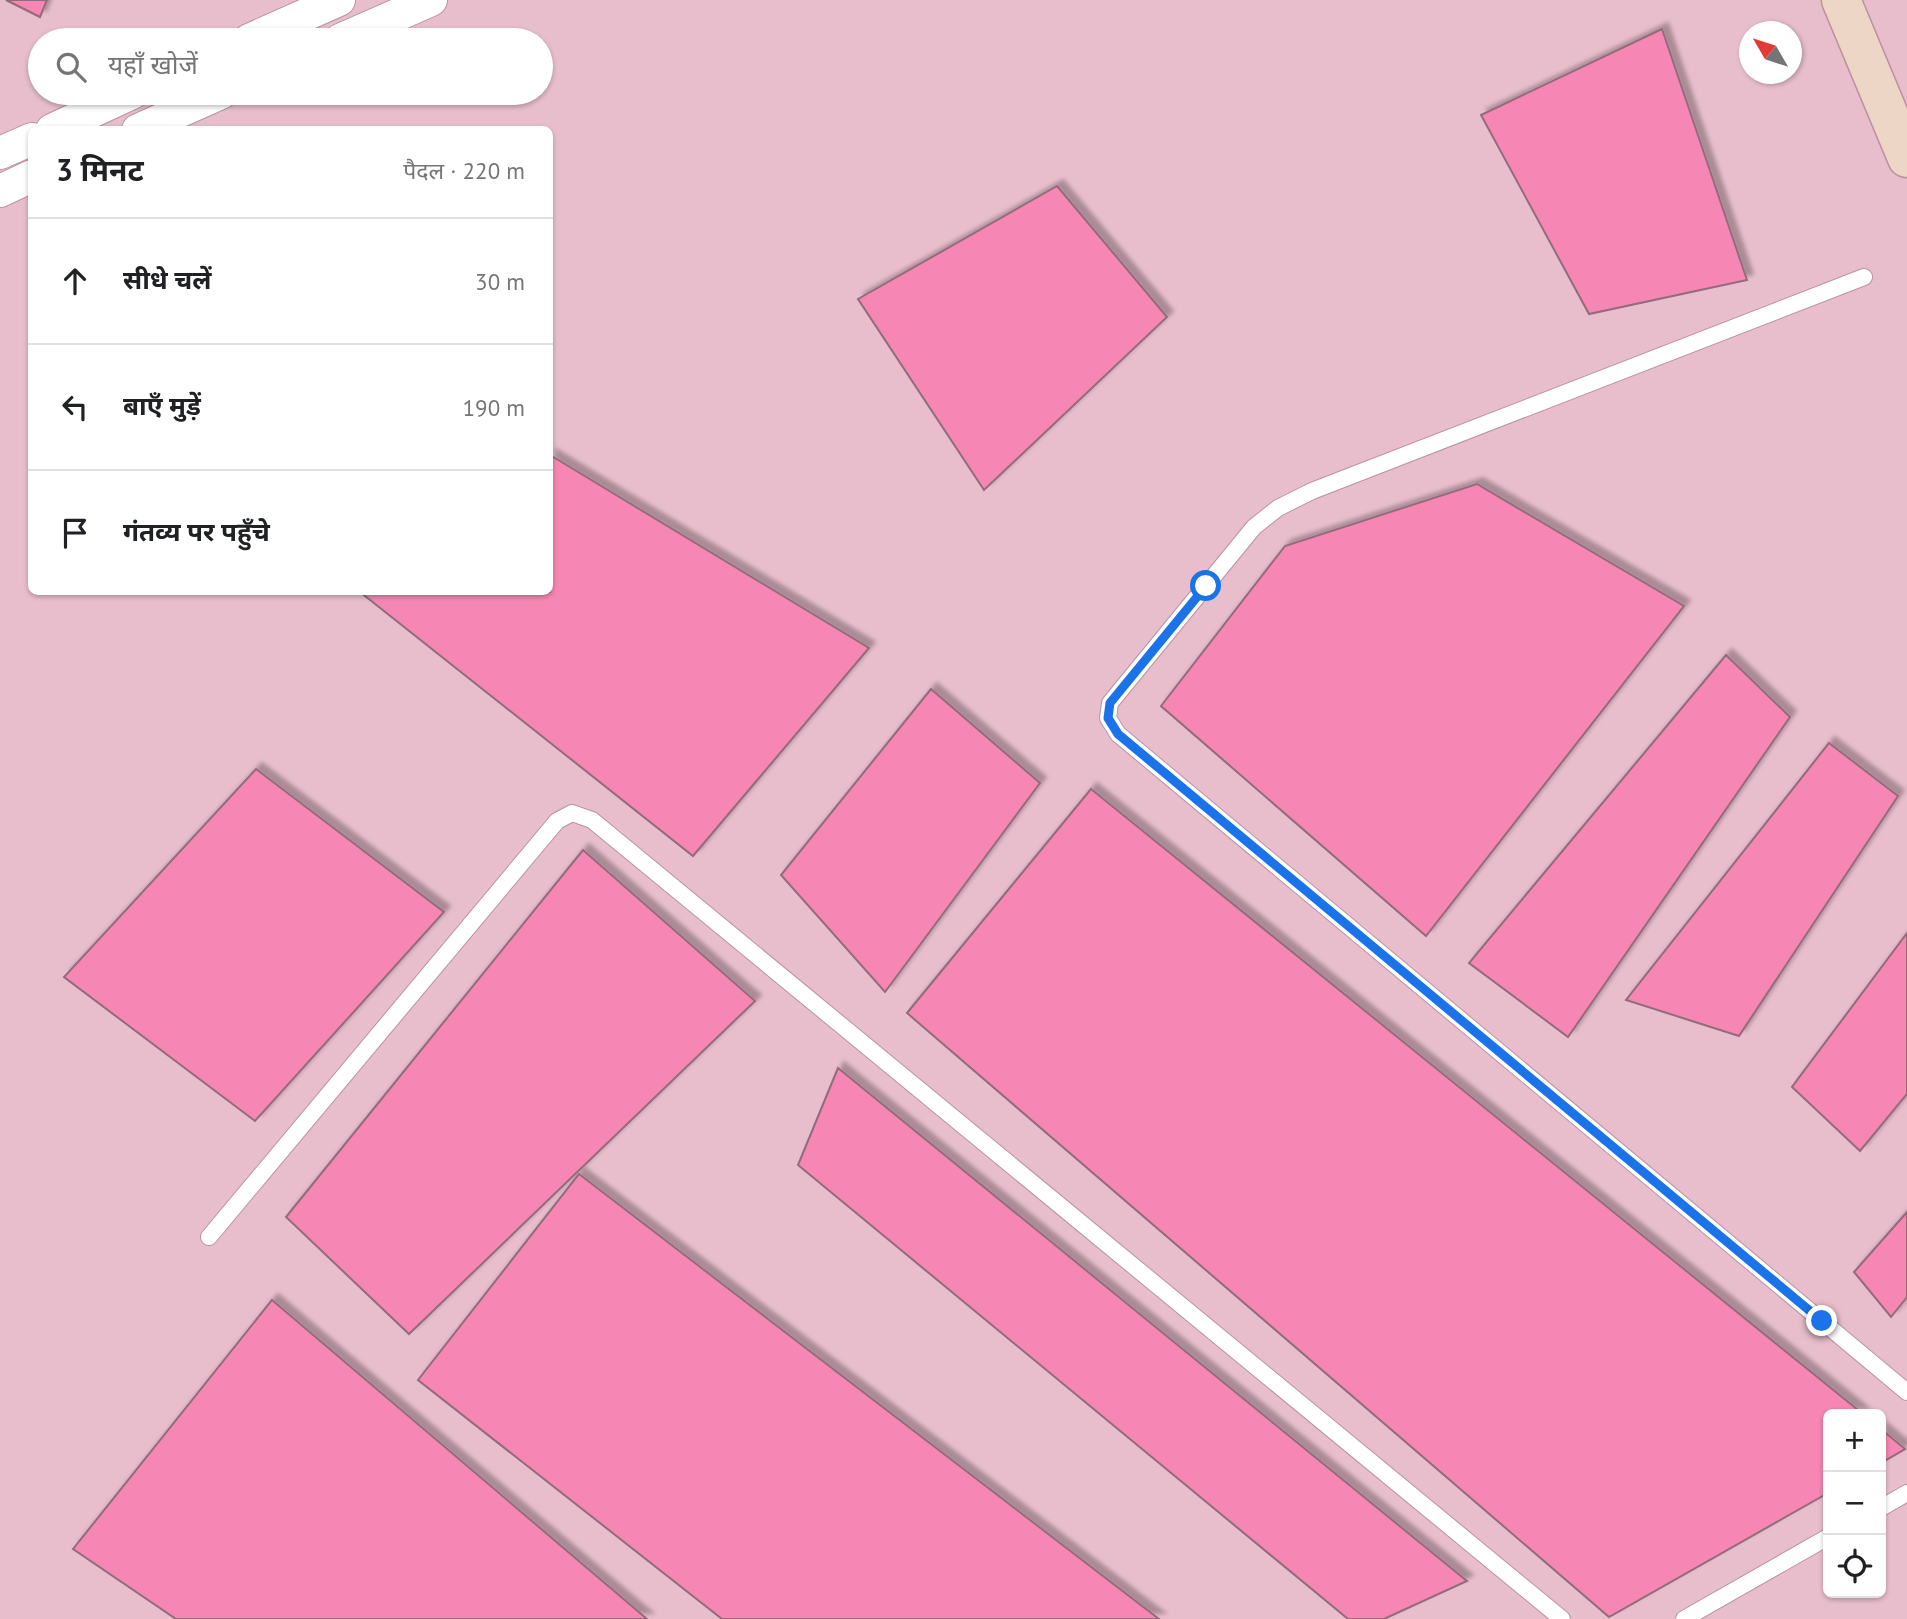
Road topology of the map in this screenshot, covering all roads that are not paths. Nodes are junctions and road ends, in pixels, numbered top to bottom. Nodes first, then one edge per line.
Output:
1 (339, 0) edge
2 (430, 0) edge
3 (1841, 0) edge
4 (276, 28) edge
5 (367, 28) edge
6 (106, 105) edge
7 (194, 105) edge
8 (61, 126) edge
9 (147, 126) edge
10 (28, 141) edge
11 (0, 153) edge
12 (1907, 158) edge
13 (28, 178) edge
14 (0, 191) edge
15 (1864, 277) dead end
16 (209, 1237) dead end
17 (1907, 1392) edge
18 (1907, 1493) edge
19 (1886, 1505) edge
20 (1823, 1540) edge
21 (1562, 1619) edge
22 (1684, 1619) edge

1 - 4 street
2 - 5 street
3 - 12 street
6 - 8 street
7 - 9 street
10 - 11 street
13 - 14 street
15 - 17 lane
16 - 21 lane
18 - 19 lane
20 - 22 lane

